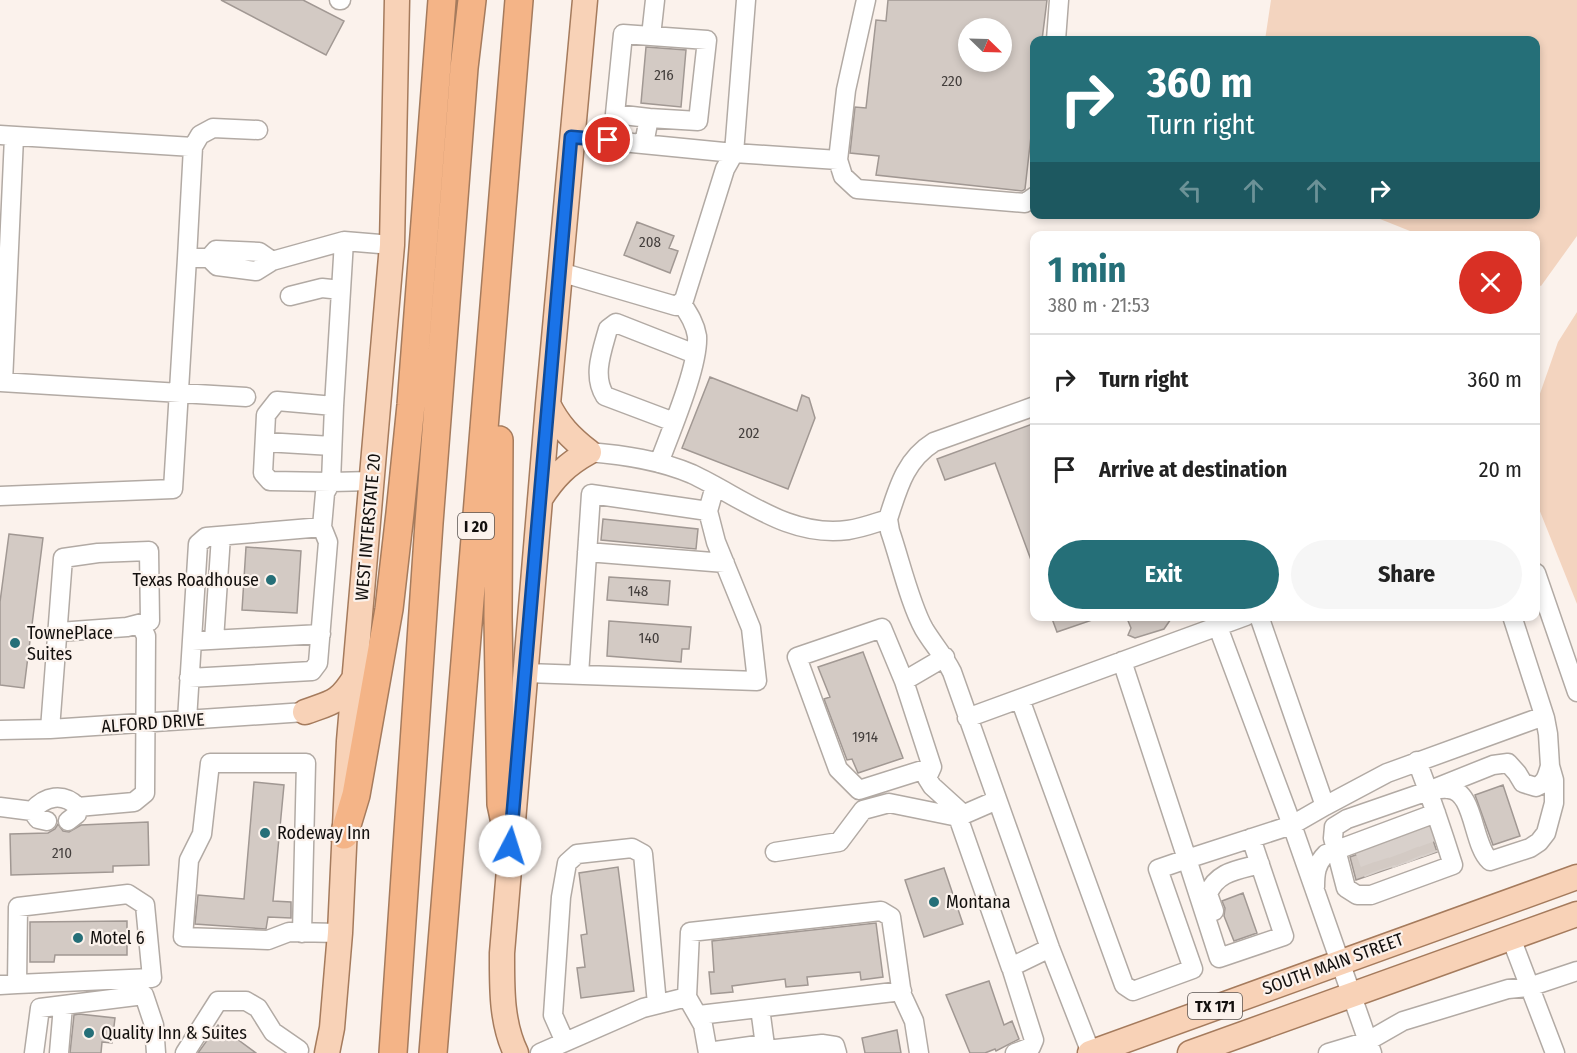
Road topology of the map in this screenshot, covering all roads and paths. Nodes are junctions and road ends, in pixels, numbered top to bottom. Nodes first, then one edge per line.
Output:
1 (397, 0) edge
2 (442, 0) edge
3 (472, 0) edge
4 (519, 0) edge
5 (585, 0) edge
6 (655, 0) edge
7 (740, 0) edge
8 (866, 0) edge
9 (1059, 0) edge
10 (651, 36) junction
11 (1056, 36) edge
12 (648, 118) junction
13 (258, 129) dead end
14 (7, 136) edge
15 (571, 137) junction
16 (645, 144) junction
17 (193, 147) junction
18 (734, 153) junction
19 (838, 160) junction
20 (1030, 200) edge
21 (344, 241) junction
22 (392, 245) junction
23 (187, 258) junction
24 (560, 272) junction
25 (496, 275) junction
26 (341, 290) junction
27 (290, 296) dead end
28 (681, 302) junction
29 (695, 354) junction
30 (2, 382) edge
31 (179, 393) junction
32 (246, 397) dead end
33 (548, 404) junction
34 (334, 406) junction
35 (1030, 408) edge
36 (674, 422) junction
37 (265, 442) junction
38 (332, 446) junction
39 (589, 452) junction
40 (659, 463) junction
41 (372, 481) junction
42 (331, 482) junction
43 (714, 486) junction
44 (0, 496) edge
45 (540, 499) junction
46 (708, 511) junction
47 (888, 519) junction
48 (322, 527) junction
49 (221, 536) junction
50 (587, 552) junction
51 (725, 563) junction
52 (1540, 585) edge
53 (1233, 621) edge
54 (1261, 621) edge
55 (1514, 621) edge
56 (140, 624) junction
57 (1218, 627) junction
58 (59, 632) junction
59 (321, 634) junction
60 (214, 640) junction
61 (192, 641) junction
62 (945, 657) junction
63 (1122, 661) junction
64 (526, 673) junction
65 (579, 675) junction
66 (355, 677) junction
67 (189, 678) junction
68 (904, 681) junction
69 (1577, 692) edge
70 (1020, 699) junction
71 (305, 712) junction
72 (1544, 716) junction
73 (967, 718) junction
74 (187, 720) junction
75 (147, 723) junction
76 (50, 729) junction
77 (0, 730) edge
78 (349, 741) junction
79 (1417, 761) junction
80 (1550, 766) junction
81 (932, 767) junction
82 (1428, 791) junction
83 (996, 800) junction
84 (1324, 806) junction
85 (0, 807) edge
86 (32, 811) junction
87 (1436, 813) junction
88 (961, 816) junction
89 (47, 821) dead end
90 (1549, 824) junction
91 (1292, 825) junction
92 (344, 835) junction
93 (1251, 838) junction
94 (510, 846) junction
95 (1336, 851) junction
96 (775, 852) dead end
97 (1186, 859) junction
98 (1496, 860) junction
99 (1260, 864) junction
100 (1577, 877) edge
101 (1314, 890) junction
102 (1577, 914) edge
103 (302, 933) junction
104 (340, 933) junction
105 (1511, 938) junction
106 (1050, 948) junction
107 (1230, 954) junction
108 (1340, 962) junction
109 (1011, 968) junction
110 (1577, 970) edge
111 (8, 985) edge
112 (1529, 987) junction
113 (902, 991) junction
114 (1352, 994) junction
115 (687, 997) junction
116 (657, 1004) junction
117 (63, 1006) junction
118 (760, 1008) junction
119 (1194, 1014) junction
120 (699, 1015) junction
121 (565, 1042) junction
122 (1370, 1047) edge
123 (765, 1049) edge
124 (515, 1051) edge
125 (1203, 1051) edge
126 (298, 1052) edge
127 (34, 1053) edge
128 (58, 1053) edge
129 (156, 1053) edge
130 (185, 1053) edge
131 (326, 1053) edge
132 (393, 1053) edge
133 (433, 1053) edge
134 (540, 1053) edge
135 (708, 1053) edge
136 (837, 1053) edge
137 (920, 1053) edge
138 (1016, 1053) edge
139 (1090, 1053) edge
140 (1117, 1053) edge
141 (1328, 1053) edge
142 (1555, 1053) edge

1 - 22 main road, WEST INTERSTATE 20
2 - 92 highway
3 - 132 highway
4 - 25 highway, I 20
5 - 15 main road
6 - 10 street
7 - 18 street
8 - 19 street
9 - 11 street
10 - 12 street
10 - 12 street
12 - 16 street
13 - 17 street
14 - 17 street
14 - 30 street
15 - 16 street
15 - 24 main road
16 - 18 street
17 - 23 street
18 - 19 street
18 - 28 street
19 - 20 street
21 - 22 street
21 - 23 street
21 - 26 street
22 - 41 main road, WEST INTERSTATE 20
23 - 31 street
24 - 28 street
24 - 33 main road
25 - 94 highway
25 - 133 highway, I 20
26 - 27 street
26 - 34 street
28 - 29 street
29 - 36 street
29 - 36 street
30 - 31 street
31 - 32 street
31 - 44 street
33 - 39 main road
33 - 45 main road
34 - 37 street
34 - 38 street
35 - 47 street
36 - 40 street
37 - 38 street
37 - 42 street
38 - 42 street
39 - 40 street
39 - 45 main road
40 - 43 street
41 - 42 street
41 - 66 main road, WEST INTERSTATE 20
42 - 48 street
43 - 46 street
43 - 47 street
45 - 64 main road
46 - 50 street
46 - 51 street
47 - 62 street
48 - 49 street
48 - 59 street
49 - 60 street
49 - 61 street
50 - 51 street
50 - 65 street
51 - 65 street
52 - 69 street
53 - 57 street
54 - 84 street
55 - 72 street
56 - 58 street
56 - 58 street
56 - 75 street
57 - 63 street
57 - 91 street
58 - 76 street
59 - 60 street
59 - 67 street
60 - 61 street
61 - 67 street
62 - 68 street
62 - 73 street
63 - 70 street
63 - 97 street
64 - 65 street
64 - 94 main road
66 - 71 main road
66 - 78 main road, WEST INTERSTATE 20
67 - 74 street
68 - 81 street
68 - 81 street
70 - 73 street
70 - 97 street
71 - 74 street, ALFORD DRIVE
71 - 78 main road
72 - 79 street
72 - 80 street
73 - 83 street
74 - 75 street, ALFORD DRIVE
75 - 76 street, ALFORD DRIVE
75 - 86 street
76 - 77 street, ALFORD DRIVE
78 - 92 main road, WEST INTERSTATE 20
79 - 82 street
79 - 84 street
80 - 82 street
80 - 90 street
81 - 88 street
82 - 87 street
82 - 95 street
82 - 98 street
83 - 88 street
83 - 106 street
84 - 91 street
85 - 86 street
86 - 89 street
87 - 95 street
87 - 95 street
88 - 96 street
88 - 109 street
90 - 98 street
90 - 98 street
91 - 93 street
91 - 101 street
92 - 104 main road, WEST INTERSTATE 20
93 - 97 street
93 - 99 street
94 - 124 main road
95 - 101 street
97 - 107 street
99 - 107 street
99 - 107 street
100 - 108 main road, SOUTH MAIN STREET / TX 171
101 - 108 street
102 - 105 main road, SOUTH MAIN STREET / TX 171
103 - 103 street
103 - 104 street
104 - 131 main road, WEST INTERSTATE 20
105 - 112 street
105 - 114 main road, SOUTH MAIN STREET / TX 171
106 - 109 street
106 - 139 street
108 - 114 street
108 - 119 main road, SOUTH MAIN STREET / TX 171
109 - 138 street
110 - 112 street
111 - 111 street
112 - 122 street
112 - 142 street
113 - 115 street
113 - 118 street
113 - 137 street
114 - 122 street
114 - 125 main road, SOUTH MAIN STREET / TX 171
115 - 116 street
115 - 120 street
116 - 121 street
116 - 121 street
117 - 127 street
117 - 128 street
117 - 129 street
118 - 120 street
118 - 123 street
119 - 139 main road, SOUTH MAIN STREET / TX 171
119 - 140 main road
120 - 135 street
121 - 134 street
122 - 141 street
123 - 135 street
123 - 136 street
126 - 130 street
126 - 131 street

